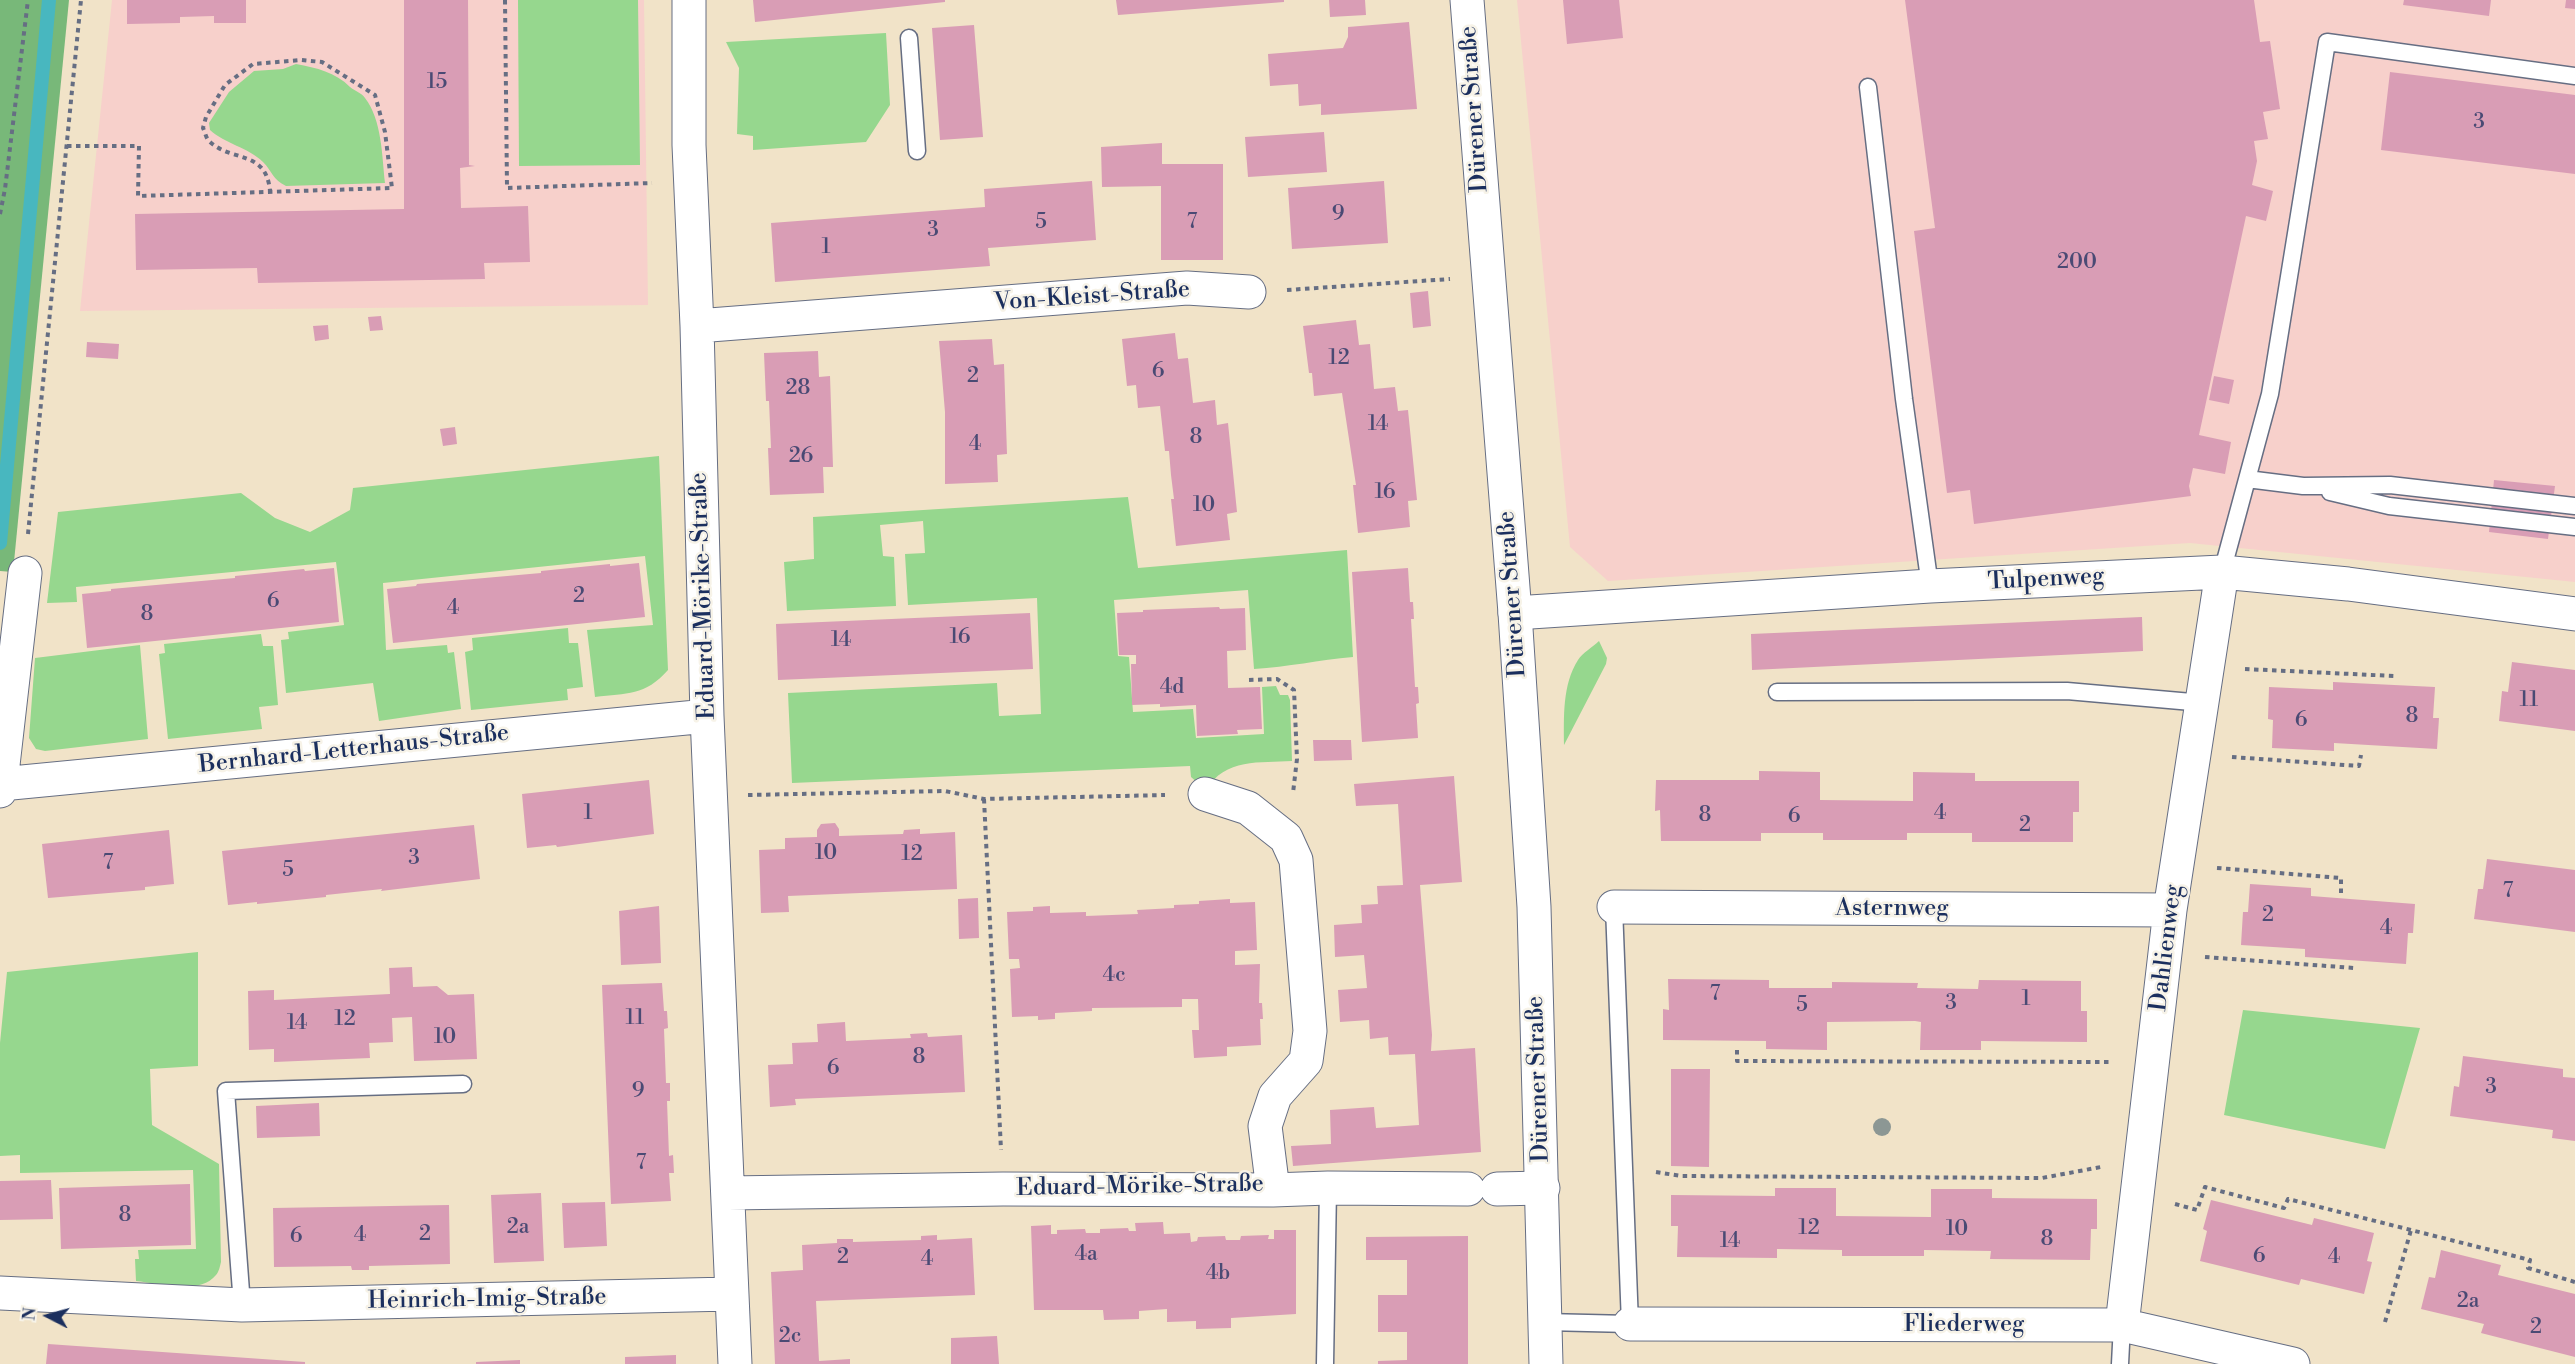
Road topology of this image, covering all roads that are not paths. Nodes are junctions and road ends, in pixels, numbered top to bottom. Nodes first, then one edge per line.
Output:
1 (689, 0) edge
2 (1467, 0) edge
3 (909, 38) dead end
4 (2575, 76) edge
5 (1868, 87) dead end
6 (917, 151) dead end
7 (1249, 292) road end
8 (697, 326) junction
9 (2247, 479) junction
10 (2303, 486) junction
11 (2575, 506) edge
12 (2575, 527) edge
13 (2222, 572) junction
14 (25, 573) dead end
15 (1930, 586) junction
16 (1515, 613) junction
17 (2575, 614) edge
18 (1777, 692) dead end
19 (2202, 703) junction
20 (707, 716) junction
21 (1, 784) edge
22 (0, 791) edge
23 (1205, 794) road end
24 (1614, 908) joint
25 (2170, 910) junction
26 (463, 1084) dead end
27 (1328, 1188) junction
28 (1543, 1188) junction
29 (1274, 1190) junction
30 (728, 1192) junction
31 (0, 1293) edge
32 (731, 1294) junction
33 (242, 1305) junction
34 (1545, 1322) junction
35 (1630, 1324) junction
36 (2122, 1326) junction
37 (735, 1364) edge
38 (1324, 1364) edge
39 (1546, 1364) edge
40 (2120, 1364) edge
41 (2293, 1364) edge

1 - 8 street, Eduard-Mörike-Straße
2 - 16 street, Dürener Straße
3 - 6 lane
4 - 9 lane
5 - 15 lane
7 - 8 street, Von-Kleist-Straße
8 - 20 street, Eduard-Mörike-Straße
9 - 10 lane
9 - 13 lane
10 - 11 lane
10 - 12 lane
13 - 15 street, Tulpenweg
13 - 17 street, Tulpenweg
13 - 19 street, Dahlienweg
14 - 21 street
15 - 16 street, Tulpenweg
16 - 28 street, Dürener Straße
18 - 19 lane
19 - 25 street, Dahlienweg
20 - 21 street, Bernhard-Letterhaus-Straße
20 - 30 street, Eduard-Mörike-Straße
21 - 22 street
23 - 29 street, Eduard-Mörike-Straße
24 - 25 street, Asternweg
24 - 35 lane
25 - 36 street, Dahlienweg
26 - 33 lane
27 - 28 street, Dürener Straße
27 - 29 street, Dürener Straße
27 - 38 lane
28 - 34 street, Dürener Straße
29 - 30 street, Eduard-Mörike-Straße
30 - 32 street, Eduard-Mörike-Straße
31 - 33 street, Heinrich-Imig-Straße
32 - 33 street, Heinrich-Imig-Straße
32 - 37 street, Eduard-Mörike-Straße
34 - 35 lane
34 - 39 street, Dürener Straße
35 - 36 street, Fliederweg
36 - 40 lane
36 - 41 street, Fliederweg

